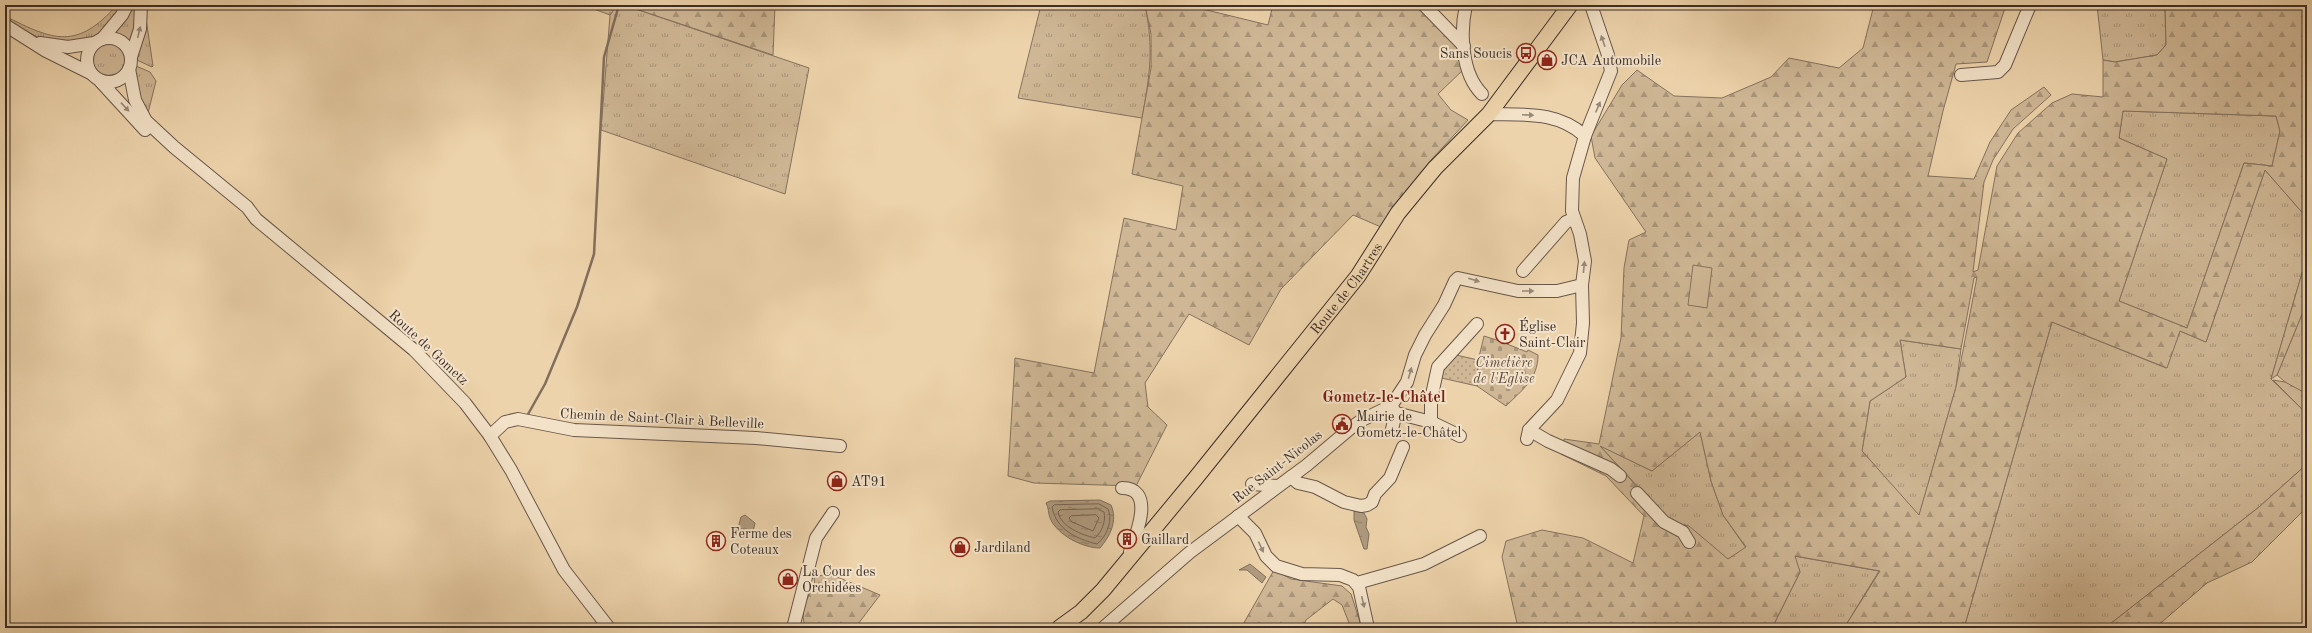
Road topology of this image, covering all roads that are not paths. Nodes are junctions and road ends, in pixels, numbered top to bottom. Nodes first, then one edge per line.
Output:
1 (127, 5) edge
2 (141, 5) edge
3 (1424, 5) edge
4 (1466, 5) edge
5 (1570, 5) edge
6 (1578, 5) edge
7 (1591, 5) edge
8 (2030, 5) edge
9 (5, 25) edge
10 (31, 40) junction
11 (98, 41) junction
12 (1464, 46) junction
13 (130, 63) junction
14 (90, 73) junction
15 (1961, 75) dead end
16 (100, 81) junction
17 (1482, 94) dead end
18 (1499, 101) junction
19 (1489, 114) junction
20 (1585, 136) junction
21 (1569, 213) junction
22 (256, 219) junction
23 (1523, 271) dead end
24 (1582, 285) junction
25 (1477, 324) dead end
26 (1394, 410) junction
27 (1431, 422) junction
28 (1392, 429) dead end
29 (490, 436) junction
30 (1460, 436) dead end
31 (840, 446) dead end
32 (1403, 447) dead end
33 (1291, 476) junction
34 (1620, 476) dead end
35 (1252, 484) dead end
36 (1278, 486) junction
37 (1122, 488) dead end
38 (1637, 493) dead end
39 (833, 513) dead end
40 (1238, 516) junction
41 (1480, 536) dead end
42 (1689, 542) dead end
43 (1132, 558) junction
44 (1357, 583) junction
45 (609, 628) edge
46 (792, 628) edge
47 (1059, 628) edge
48 (1072, 628) edge
49 (1103, 628) edge
50 (1368, 628) edge

1 - 11 street
13 -> 2 street
3 - 12 street
4 - 12 street
5 - 18 main road, Route de Chartres
6 - 18 main road, Route de Chartres
20 -> 7 street
8 - 15 street
9 - 10 street
10 - 11 street
10 - 14 street
11 - 13 street
11 - 14 street
12 - 17 street
13 - 16 street
13 - 22 street, Route de Gometz
14 - 16 street
16 -> 22 street, Route de Gometz
18 - 19 main road, Route de Chartres
19 -> 20 street
19 - 43 main road, Route de Chartres
20 - 21 street
21 - 23 street
24 -> 21 street
22 - 29 street, Route de Gometz
26 -> 24 street
24 - 34 street
25 - 27 street
26 - 27 street
26 - 28 street
26 - 33 street, Rue Saint-Nicolas
27 - 30 street
29 - 31 street, Chemin de Saint-Clair à Belleville
29 - 45 street, Route de Gometz
32 - 33 street
33 - 36 street, Rue Saint-Nicolas
35 - 36 street
36 - 40 street, Rue Saint-Nicolas
37 - 43 street
38 - 42 street
39 - 46 street
40 -> 44 street
40 - 49 street, Rue Saint-Nicolas
41 - 44 street
43 - 47 main road, Route de Chartres
43 - 48 main road, Route de Chartres
44 -> 50 street

